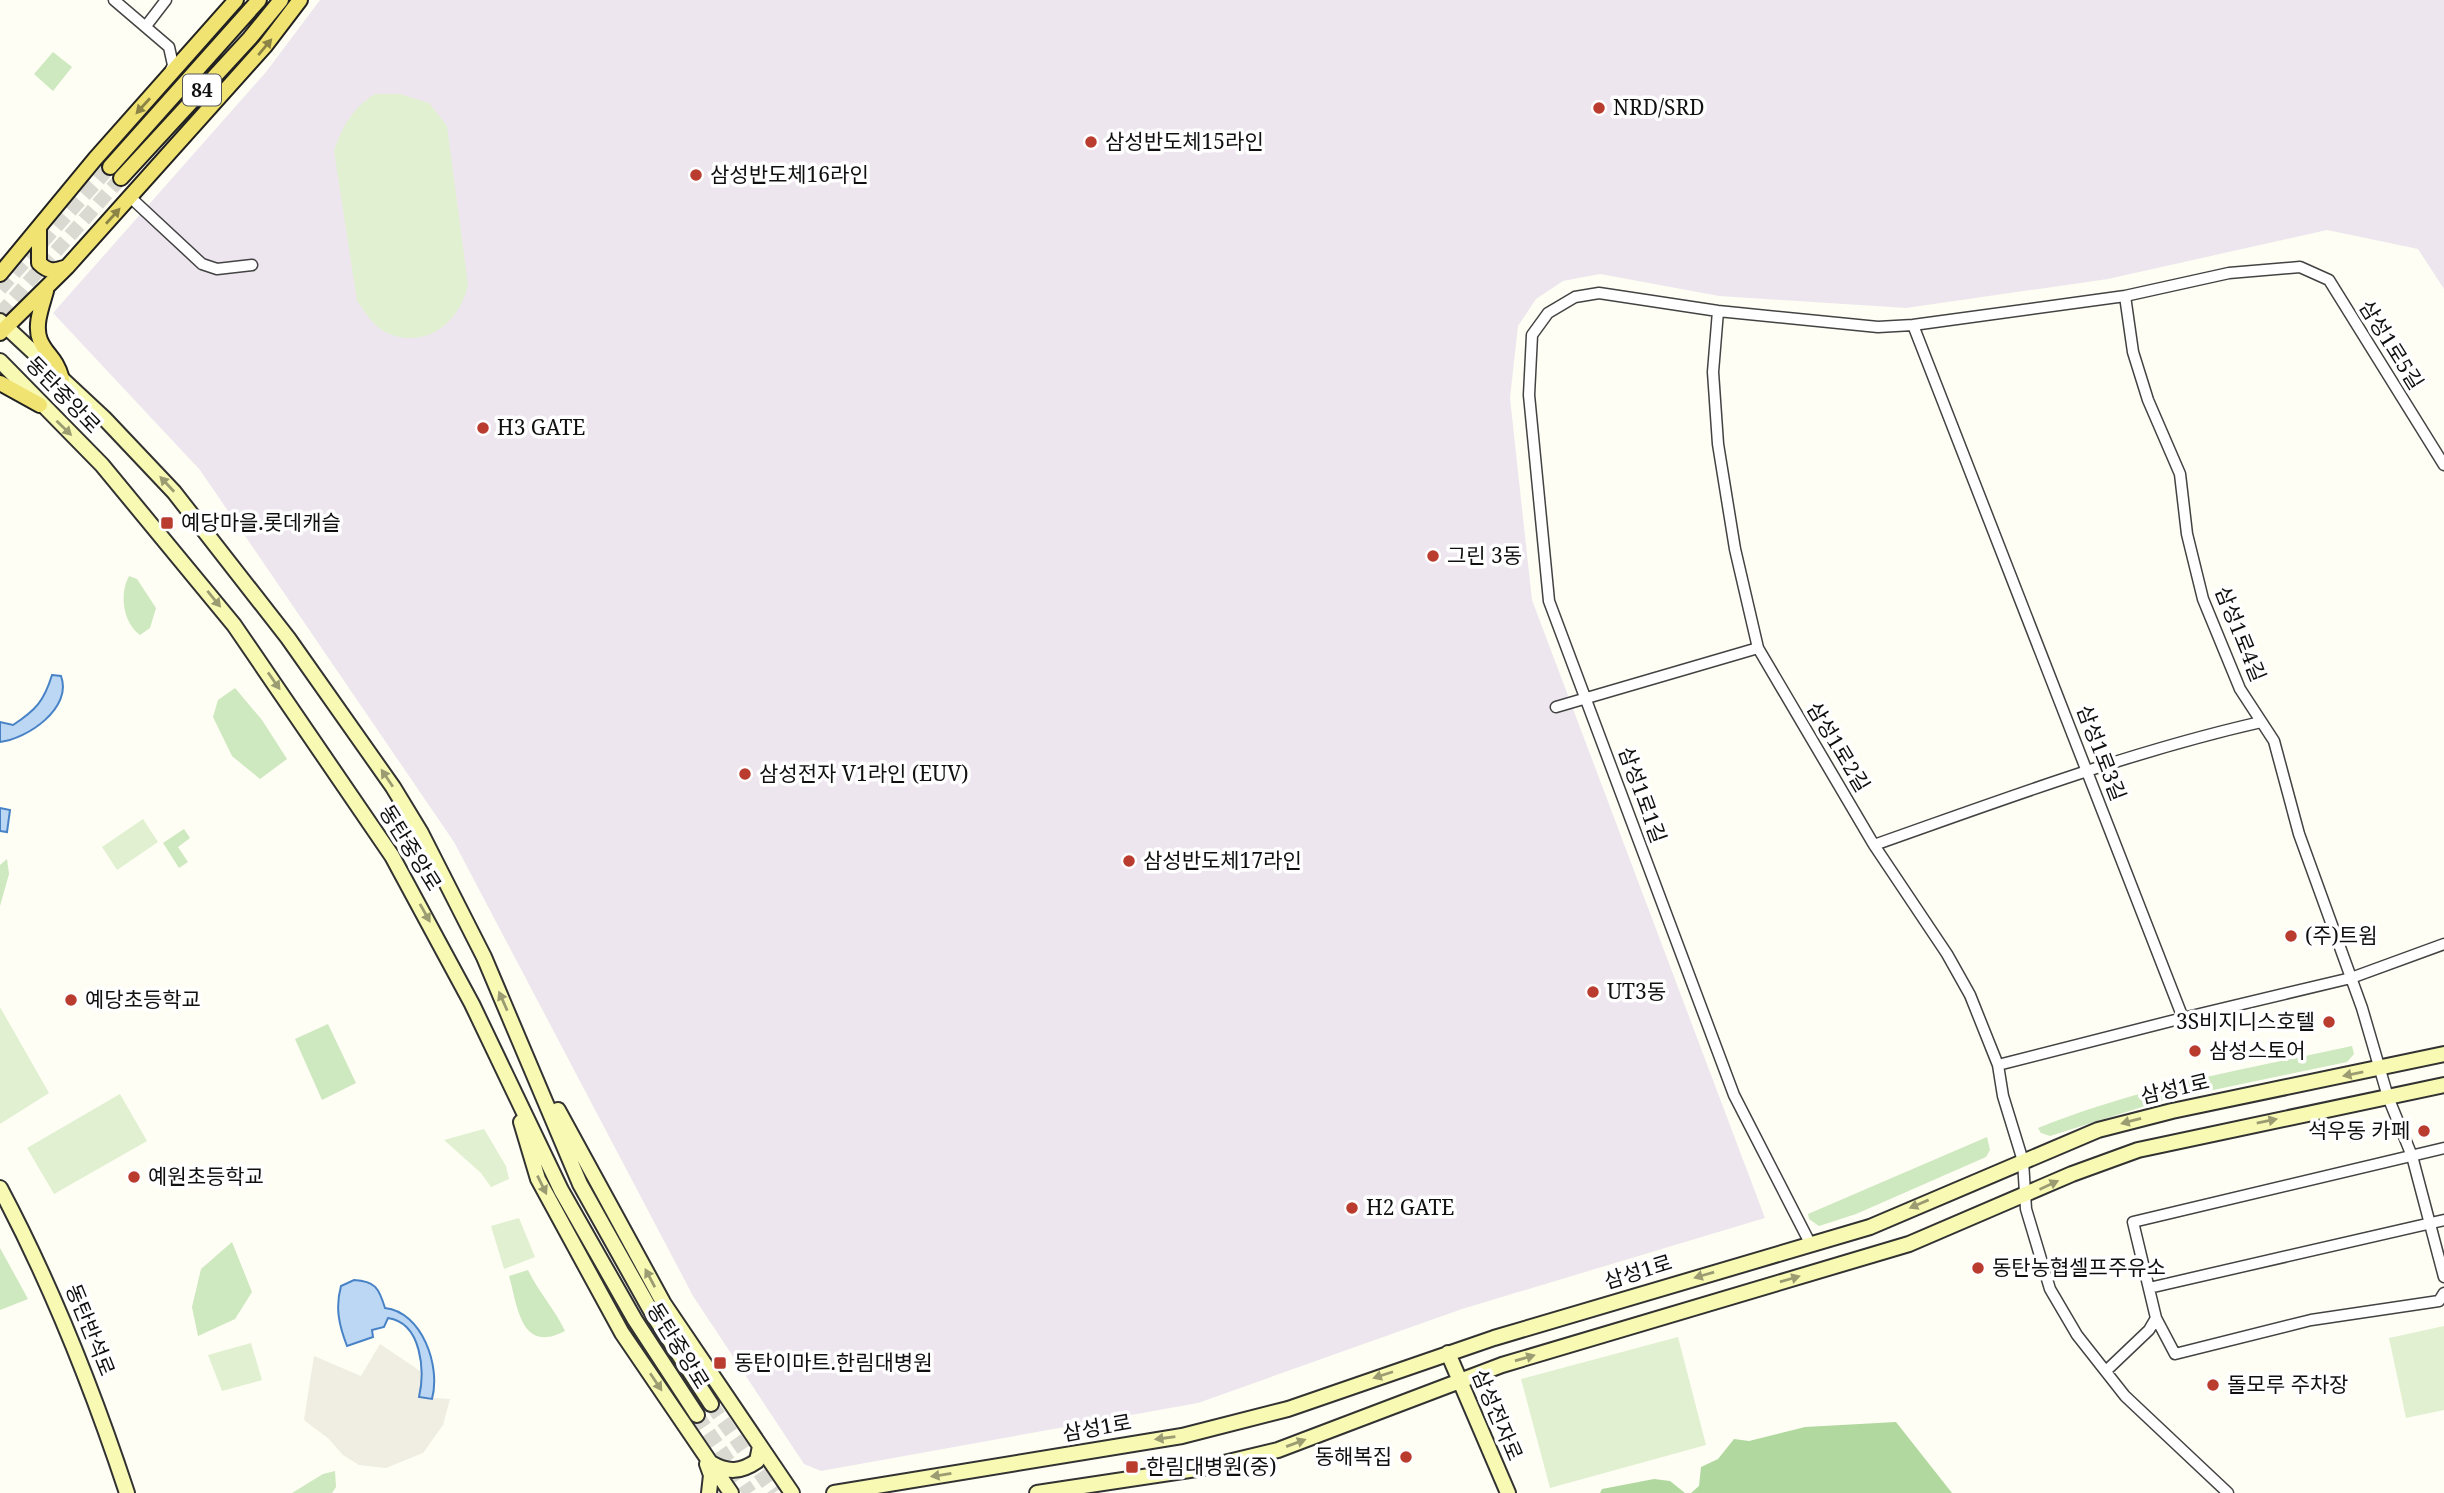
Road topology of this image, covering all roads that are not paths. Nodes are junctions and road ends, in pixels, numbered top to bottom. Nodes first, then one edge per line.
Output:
1 (114, 0) edge
2 (166, 0) edge
3 (236, 0) edge
4 (259, 0) edge
5 (281, 0) edge
6 (300, 0) edge
7 (146, 26) junction
8 (204, 39) junction
9 (169, 47) junction
10 (167, 79) junction
11 (110, 167) tunnel mouth
12 (121, 178) tunnel mouth
13 (130, 197) junction
14 (39, 226) junction
15 (23, 247) junction
16 (0, 262) edge
17 (251, 265) dead end
18 (67, 267) junction
19 (0, 274) edge
20 (47, 287) junction
21 (2124, 296) junction
22 (1718, 311) junction
23 (1913, 325) junction
24 (2, 327) edge
25 (0, 361) edge
26 (62, 379) junction
27 (0, 383) edge
28 (40, 405) junction
29 (2444, 465) edge
30 (1758, 648) junction
31 (1585, 697) junction
32 (1556, 707) dead end
33 (2261, 722) junction
34 (2087, 769) junction
35 (1874, 845) junction
36 (2444, 944) edge
37 (2351, 978) junction
38 (2183, 1018) junction
39 (2444, 1054) edge
40 (531, 1063) junction
41 (1998, 1065) junction
42 (2379, 1069) junction
43 (505, 1074) junction
44 (2444, 1085) edge
45 (2388, 1097) junction
46 (2444, 1148) edge
47 (2412, 1156) junction
48 (2023, 1167) junction
49 (0, 1188) edge
50 (2024, 1196) junction
51 (2444, 1220) edge
52 (2429, 1223) junction
53 (1811, 1245) junction
54 (2444, 1277) edge
55 (2149, 1288) junction
56 (2444, 1293) edge
57 (2156, 1318) junction
58 (1448, 1353) junction
59 (2107, 1370) junction
60 (1460, 1379) junction
61 (711, 1404) tunnel mouth
62 (697, 1415) tunnel mouth
63 (760, 1446) junction
64 (707, 1457) junction
65 (127, 1493) edge
66 (709, 1493) edge
67 (731, 1493) edge
68 (792, 1493) edge
69 (834, 1493) edge
70 (1037, 1493) edge
71 (1508, 1493) edge
72 (2228, 1493) edge

1 - 7 street
2 - 7 street
3 - 8 main road
4 - 11 main road, 84
5 - 12 main road, 84
13 -> 6 main road
7 - 9 street
8 - 9 street
8 - 10 main road
9 - 10 street
10 -> 14 main road
13 - 17 street
18 -> 13 main road
14 - 15 main road
14 - 18 main road
15 - 16 main road
15 - 19 main road
18 - 20 main road
20 - 24 main road
20 - 26 main road
21 - 23 street
21 - 29 street, 삼성1로5길
21 - 33 street, 삼성1로4길
22 - 23 street
22 - 30 street, 삼성1로2길
22 - 31 street, 삼성1로1길
23 - 34 street, 삼성1로3길
24 - 26 street, 동탄중앙로
25 - 28 street, 동탄중앙로
40 -> 26 street, 동탄중앙로
27 - 28 main road
28 -> 43 street, 동탄중앙로
30 - 31 street
30 - 35 street, 삼성1로2길
31 - 32 street
31 - 53 street, 삼성1로1길
33 - 34 street
33 - 37 street, 삼성1로4길
34 - 35 street
34 - 38 street, 삼성1로3길
35 - 41 street, 삼성1로2길
36 - 37 street
37 - 38 street
37 - 42 street, 삼성1로4길
38 - 41 street
39 - 42 street, 삼성1로
40 - 61 street
63 -> 40 street
41 - 48 street, 삼성1로2길
42 - 45 street, 삼성1로4길
42 -> 48 street, 삼성1로
43 - 62 street, 동탄중앙로
43 -> 64 street
44 - 45 street
45 - 47 street, 삼성1로4길
50 -> 45 street
46 - 47 street
47 - 52 street, 삼성1로4길
47 - 55 street
48 - 50 street, 삼성1로2길
48 -> 53 street, 삼성1로
49 - 65 street, 동탄반석로
50 - 59 street, 삼성1로2길
60 -> 50 street
51 - 52 street
52 - 54 street, 삼성1로4길
52 - 55 street
53 -> 58 street, 삼성1로
55 - 57 street
56 - 57 street
57 - 59 street
58 - 60 street, 삼성전자로
58 -> 69 street, 삼성1로
59 - 72 street, 삼성1로2길
70 -> 60 street
60 - 71 street, 삼성전자로
63 - 64 street
63 - 68 street
64 - 66 street
64 - 67 street

